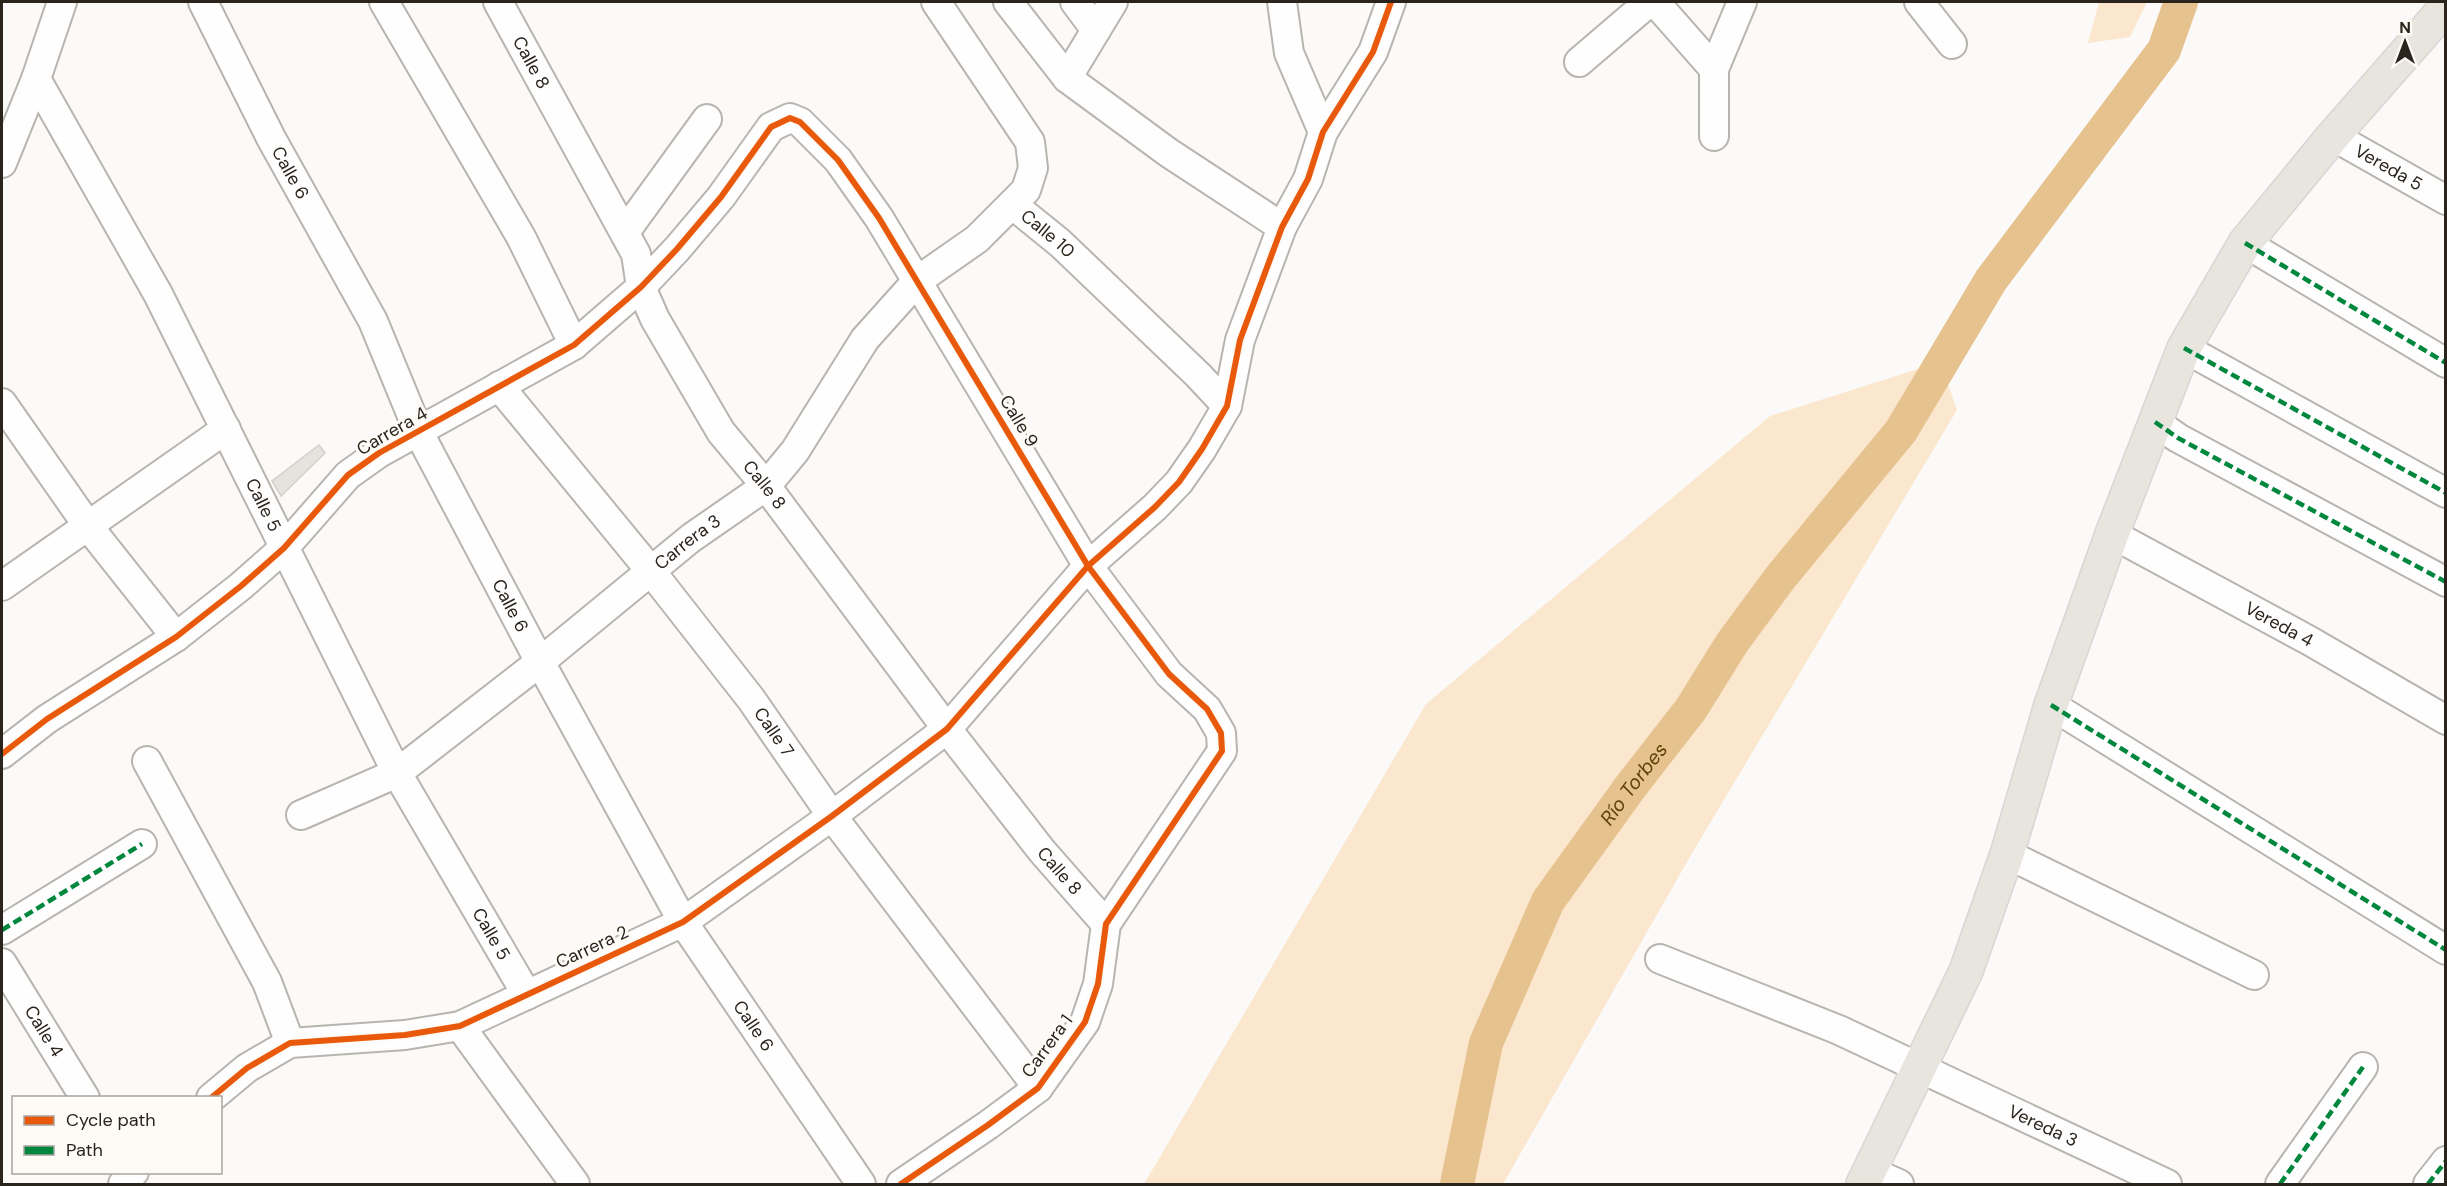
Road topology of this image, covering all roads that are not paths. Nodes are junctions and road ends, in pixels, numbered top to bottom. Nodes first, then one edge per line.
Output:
1 (62, 2) edge
2 (203, 2) edge
3 (384, 2) edge
4 (498, 2) edge
5 (936, 2) edge
6 (1008, 2) edge
7 (1075, 2) edge
8 (1113, 2) edge
9 (1282, 2) edge
10 (1391, 2) edge
11 (1649, 2) edge
12 (1655, 2) edge
13 (1742, 2) edge
14 (1919, 2) edge
15 (2440, 21) edge
16 (1096, 30) junction
17 (1952, 44) dead end
18 (1579, 62) dead end
19 (1714, 69) junction
20 (1067, 78) junction
21 (36, 79) junction
22 (707, 119) dead end
23 (781, 121) joint
24 (1323, 132) junction
25 (1714, 136) dead end
26 (2333, 136) junction
27 (2, 163) edge
28 (2445, 200) edge
29 (1013, 205) junction
30 (1282, 226) junction
31 (625, 232) junction
32 (2245, 243) junction
33 (917, 281) junction
34 (641, 287) junction
35 (574, 345) junction
36 (2184, 348) junction
37 (2445, 363) edge
38 (499, 386) junction
39 (2, 403) edge
40 (1227, 406) junction
41 (2155, 422) junction
42 (226, 429) junction
43 (419, 433) junction
44 (766, 486) junction
45 (2445, 493) edge
46 (88, 526) junction
47 (2112, 534) junction
48 (284, 548) junction
49 (1088, 566) junction
50 (650, 570) junction
51 (2445, 582) edge
52 (2, 586) edge
53 (176, 637) junction
54 (540, 662) junction
55 (2051, 705) junction
56 (2445, 720) edge
57 (947, 729) junction
58 (1222, 751) joint
59 (2, 754) edge
60 (147, 761) dead end
61 (397, 772) junction
62 (301, 815) dead end
63 (832, 816) junction
64 (142, 844) dead end
65 (2007, 854) junction
66 (682, 922) junction
67 (1106, 924) junction
68 (2, 930) edge
69 (2445, 950) edge
70 (1660, 960) dead end
71 (2254, 975) dead end
72 (4, 976) edge
73 (527, 995) junction
74 (460, 1026) junction
75 (290, 1043) junction
76 (1920, 1066) junction
77 (2362, 1067) dead end
78 (1038, 1088) junction
79 (84, 1096) edge
80 (213, 1096) edge
81 (2445, 1161) edge
82 (1866, 1178) edge
83 (575, 1185) edge
84 (861, 1185) edge
85 (901, 1185) edge
86 (1899, 1185) edge
87 (2167, 1185) edge
88 (2280, 1185) edge
89 (2428, 1185) edge

1 - 21 street
2 - 43 street, Calle 6
3 - 35 street
4 - 31 street, Calle 8
5 - 29 street, Calle 10
6 - 20 street
7 - 16 street
8 - 16 street
9 - 24 street
10 - 24 street
11 - 18 street
12 - 19 street
13 - 19 street
14 - 17 street
15 - 26 main road
16 - 20 street
19 - 25 street
20 - 30 street
21 - 27 street
21 - 42 street, Calle 5
22 - 31 street
23 - 33 street, Calle 9
23 - 34 street, Carrera 4
24 - 30 street
26 - 28 street, Vereda 5
26 - 32 main road
29 - 33 street, Carrera 3
29 - 40 street, Calle 10
30 - 40 street
31 - 34 street, Calle 8
32 - 36 main road
32 - 37 street
33 - 44 street, Carrera 3
33 - 49 street, Calle 9
34 - 35 street, Carrera 4
34 - 44 street, Calle 8
35 - 38 street, Carrera 4
36 - 41 main road
36 - 45 street
38 - 43 street, Carrera 4
38 - 50 street, Calle 7
39 - 46 street
40 - 49 street, Carrera 2
41 - 47 main road
41 - 51 street
42 - 46 street
42 - 48 street, Calle 5
43 - 48 street, Carrera 4
43 - 54 street, Calle 6
44 - 50 street, Carrera 3
44 - 57 street, Calle 8
46 - 52 street
46 - 53 street
47 - 55 main road
47 - 56 street, Vereda 4
48 - 53 street, Carrera 4
48 - 61 street, Calle 5
49 - 57 street, Carrera 2
49 - 58 street, Calle 9
50 - 54 street, Carrera 3
50 - 63 street, Calle 7
53 - 59 street, Carrera 4
54 - 61 street, Carrera 3
54 - 66 street, Calle 6
55 - 65 main road
55 - 69 street
57 - 63 street, Carrera 2
57 - 67 street, Calle 8
58 - 67 street, Carrera 1
60 - 75 street
61 - 62 street, Carrera 3
61 - 73 street, Calle 5
63 - 66 street, Carrera 2
63 - 78 street, Calle 7
64 - 68 street
65 - 71 street
65 - 76 main road
66 - 73 street, Carrera 2
66 - 84 street, Calle 6
67 - 78 street, Carrera 1
70 - 76 street, Vereda 3
72 - 79 street, Calle 4
73 - 74 street, Carrera 2
74 - 75 street, Carrera 2
74 - 83 street
75 - 80 street, Carrera 2
76 - 82 main road
76 - 87 street, Vereda 3
77 - 88 street
78 - 85 street, Carrera 1
81 - 89 street
82 - 86 street

